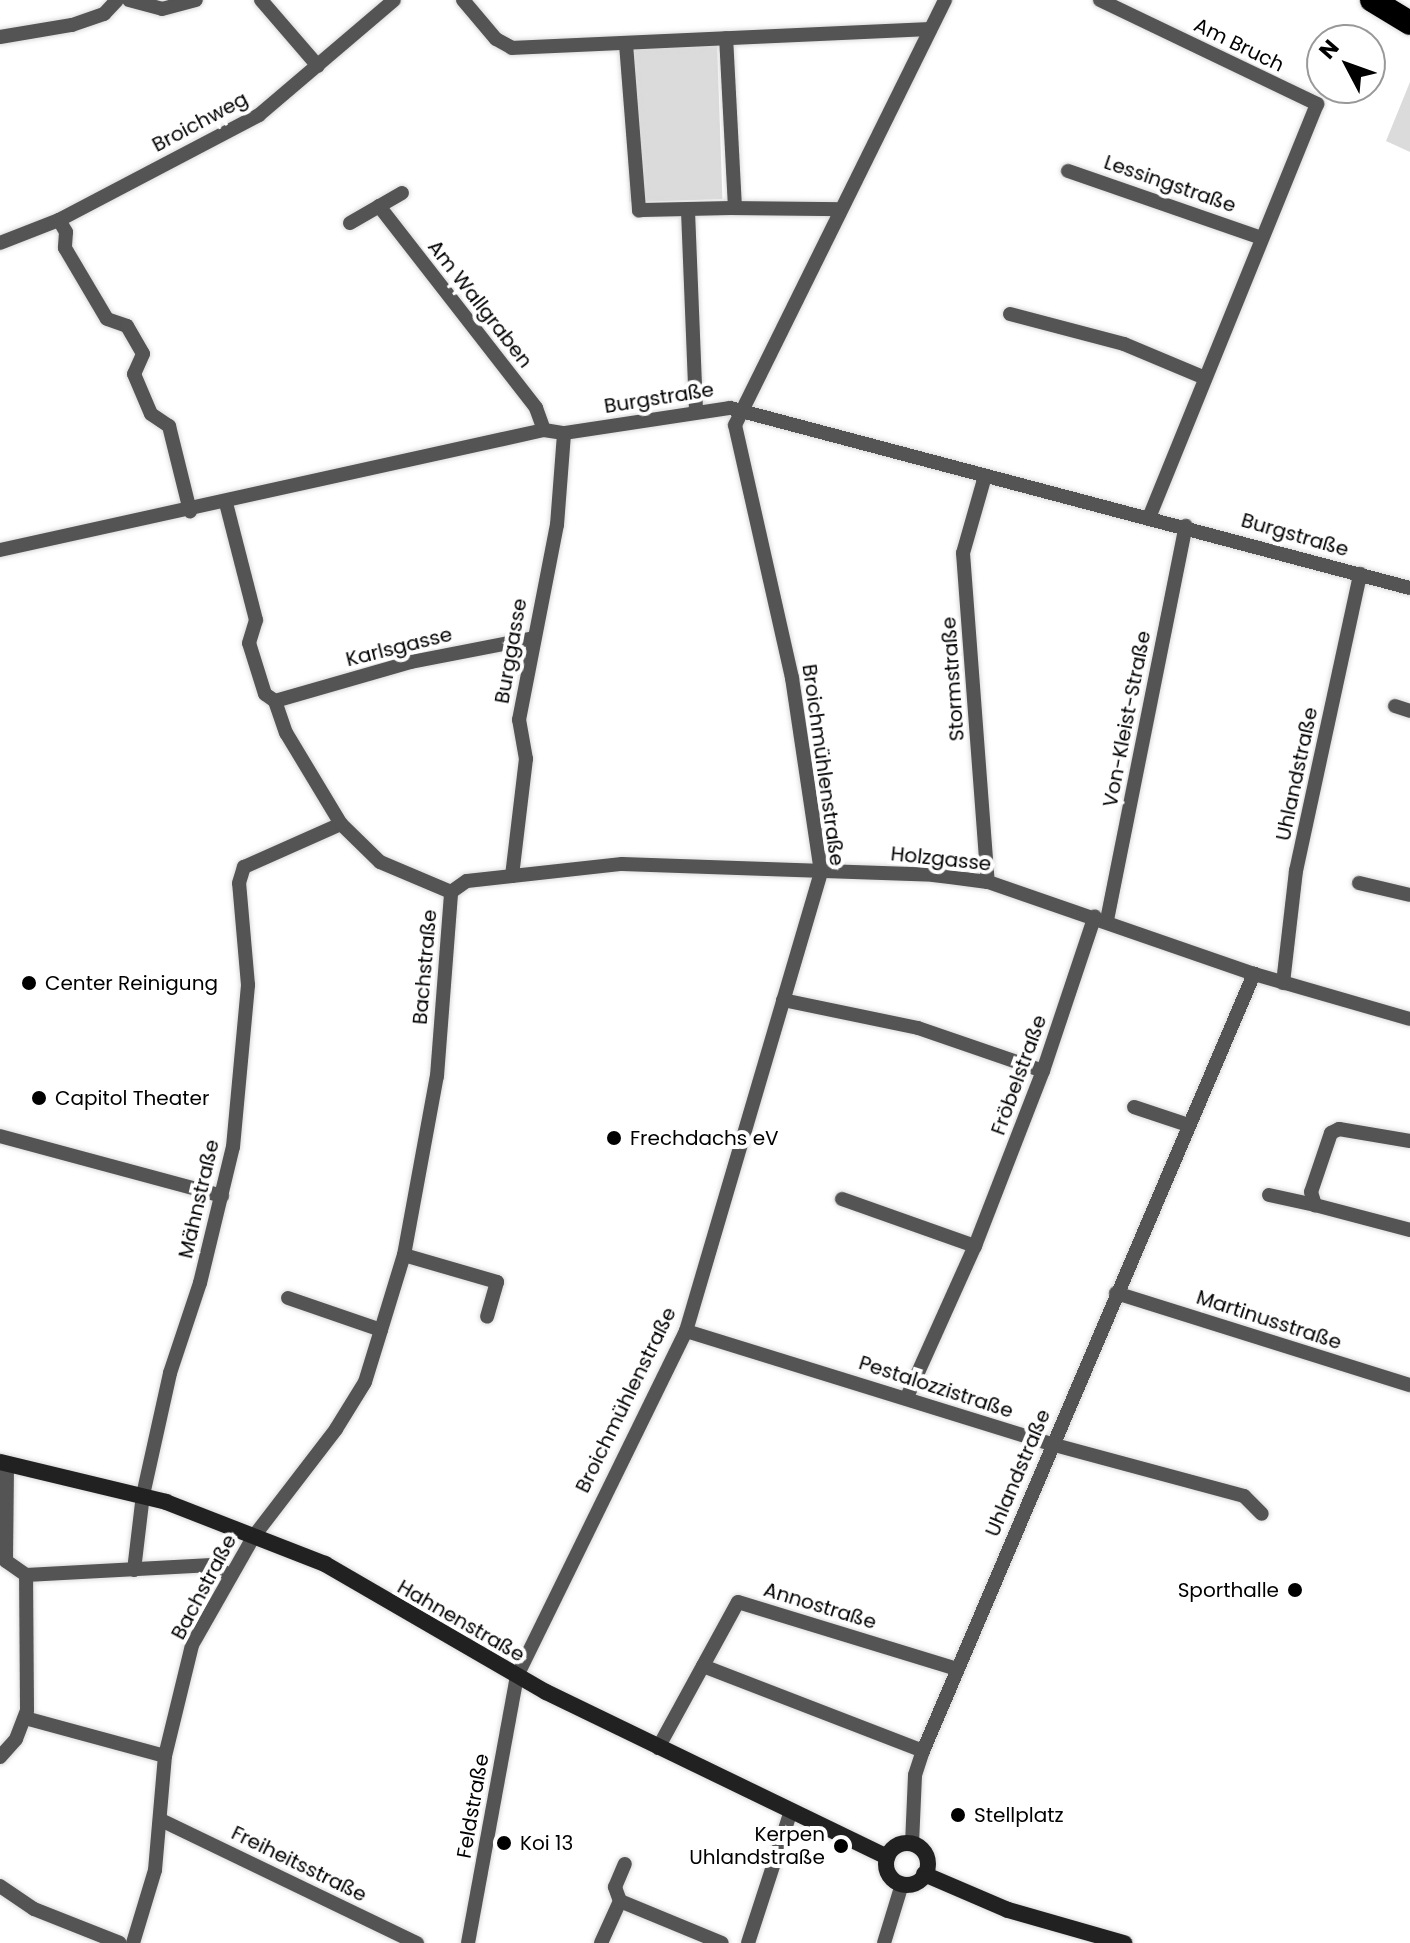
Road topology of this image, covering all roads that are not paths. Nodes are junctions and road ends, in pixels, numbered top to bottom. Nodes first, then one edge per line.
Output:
1 (117, 0) edge
2 (129, 0) edge
3 (196, 0) edge
4 (261, 0) edge
5 (394, 0) edge
6 (463, 0) edge
7 (945, 0) edge
8 (1100, 0) edge
9 (1372, 0) edge
10 (1410, 23) edge
11 (929, 29) junction
12 (1, 38) edge
13 (726, 38) junction
14 (626, 44) junction
15 (318, 66) junction
16 (1068, 171) dead end
17 (402, 193) dead end
18 (379, 206) junction
19 (735, 208) junction
20 (839, 209) junction
21 (688, 211) junction
22 (59, 220) junction
23 (350, 223) dead end
24 (1259, 237) junction
25 (0, 243) edge
26 (1010, 314) dead end
27 (1203, 377) junction
28 (739, 409) junction
29 (696, 412) junction
30 (544, 430) junction
31 (564, 433) junction
32 (985, 476) junction
33 (226, 503) junction
34 (190, 511) junction
35 (1149, 517) junction
36 (1186, 526) junction
37 (0, 550) edge
38 (1360, 574) junction
39 (1410, 588) edge
40 (534, 638) junction
41 (275, 701) junction
42 (1395, 706) dead end
43 (1410, 711) edge
44 (341, 824) junction
45 (821, 872) junction
46 (512, 876) junction
47 (988, 882) junction
48 (1359, 883) dead end
49 (451, 892) junction
50 (1410, 894) edge
51 (1101, 918) junction
52 (1254, 974) junction
53 (1283, 983) junction
54 (783, 1000) junction
55 (1410, 1019) edge
56 (1043, 1071) junction
57 (1134, 1107) dead end
58 (1188, 1125) junction
59 (0, 1136) edge
60 (1410, 1141) edge
61 (1269, 1195) dead end
62 (222, 1196) junction
63 (842, 1199) dead end
64 (1315, 1205) junction
65 (1410, 1230) edge
66 (975, 1246) junction
67 (404, 1255) junction
68 (1116, 1293) junction
69 (288, 1298) dead end
70 (487, 1317) dead end
71 (381, 1330) junction
72 (686, 1331) junction
73 (1410, 1385) edge
74 (907, 1397) junction
75 (1051, 1444) junction
76 (4, 1464) edge
77 (143, 1495) junction
78 (1262, 1514) dead end
79 (254, 1536) junction
80 (3, 1563) edge
81 (134, 1570) junction
82 (26, 1575) junction
83 (229, 1575) junction
84 (703, 1666) junction
85 (957, 1669) junction
86 (517, 1676) junction
87 (25, 1718) junction
88 (658, 1748) junction
89 (923, 1751) junction
90 (165, 1756) junction
91 (0, 1757) edge
92 (790, 1814) junction
93 (163, 1821) junction
94 (912, 1844) junction
95 (887, 1857) junction
96 (625, 1864) dead end
97 (924, 1874) junction
98 (902, 1884) junction
99 (0, 1886) edge
100 (620, 1901) junction
101 (120, 1943) edge
102 (133, 1943) edge
103 (417, 1943) edge
104 (468, 1943) edge
105 (601, 1943) edge
106 (722, 1943) edge
107 (748, 1943) edge
108 (884, 1943) edge
109 (1124, 1943) edge

1 - 12 street
2 - 3 street
4 - 15 street
5 - 15 street, Broichweg
6 - 14 street
7 - 11 street, Broichmühlenstraße
8 - 24 street, Am Bruch
9 - 10 highway
11 - 13 street
11 - 20 street, Broichmühlenstraße
13 - 14 street
13 - 19 street
14 - 21 street
15 - 22 street, Broichweg
16 - 24 street, Lessingstraße
17 - 18 street
18 - 23 street
18 - 30 street, Am Wallgraben
19 - 20 street
19 - 21 street
20 - 28 street, Broichmühlenstraße
21 - 29 street
22 - 25 street, Broichweg
22 - 34 street
24 - 27 street
26 - 27 street
27 - 35 street
28 - 29 street, Burgstraße
28 - 32 street, Burgstraße
28 - 45 street, Broichmühlenstraße
29 - 31 street, Burgstraße
30 - 31 street, Burgstraße
30 - 33 street, Burgstraße
31 - 40 street, Burggasse
32 - 35 street, Burgstraße
32 - 47 street, Stormstraße
33 - 34 street, Burgstraße
33 - 41 street, Bachstraße
34 - 37 street, Burgstraße
35 - 36 street, Burgstraße
36 - 38 street, Burgstraße
36 - 51 street, Von-Kleist-Straße
38 - 39 street, Burgstraße
38 - 53 street, Uhlandstraße
40 - 41 street, Karlsgasse
40 - 46 street, Burggasse
41 - 44 street, Bachstraße
42 - 43 street
44 - 49 street, Bachstraße
44 - 62 street, Mähnstraße
45 - 46 street, Holzgasse
45 - 47 street, Holzgasse
45 - 54 street, Broichmühlenstraße
46 - 49 street, Holzgasse
47 - 51 street, Holzgasse
48 - 50 street
49 - 67 street, Bachstraße
51 - 52 street, Holzgasse
51 - 56 street, Fröbelstraße
52 - 53 street, Holzgasse
52 - 58 street, Uhlandstraße
53 - 55 street, Holzgasse
54 - 56 street
54 - 72 street, Broichmühlenstraße
56 - 66 street, Fröbelstraße
57 - 58 street
58 - 68 street, Uhlandstraße
59 - 62 street
60 - 64 street
61 - 64 street
62 - 77 street, Mähnstraße
63 - 66 street
64 - 65 street
66 - 74 street, Fröbelstraße
67 - 70 street
67 - 71 street, Bachstraße
68 - 73 street, Martinusstraße
68 - 75 street, Uhlandstraße
69 - 71 street
71 - 79 street, Bachstraße
72 - 74 street, Pestalozzistraße
72 - 86 street, Broichmühlenstraße
74 - 75 street, Pestalozzistraße
75 - 78 street, Pestalozzistraße
75 - 85 street, Uhlandstraße
76 - 77 main road, Hahnenstraße
76 - 80 street
77 - 79 main road, Hahnenstraße
77 - 81 street, Mähnstraße
79 - 83 street, Bachstraße
79 - 86 main road, Hahnenstraße
80 - 82 street
81 - 82 street
81 - 83 street
82 - 87 street
83 - 90 street, Bachstraße
84 - 85 street, Annostraße
84 - 88 street, Annostraße
84 - 89 street
85 - 89 street, Uhlandstraße
86 - 88 main road, Hahnenstraße
86 - 104 street, Feldstraße
87 - 90 street
87 - 91 street
88 - 92 main road, Hahnenstraße
89 - 94 street, Uhlandstraße
90 - 93 street, Bachstraße
92 - 95 main road, Hahnenstraße
92 - 107 street
93 - 102 street, Bachstraße
93 - 103 street, Freiheitsstraße
94 - 95 main road
94 - 97 main road
95 - 98 main road
96 - 100 street
97 - 98 main road
97 - 109 main road
98 - 108 street
99 - 101 street
100 - 105 street
100 - 106 street

